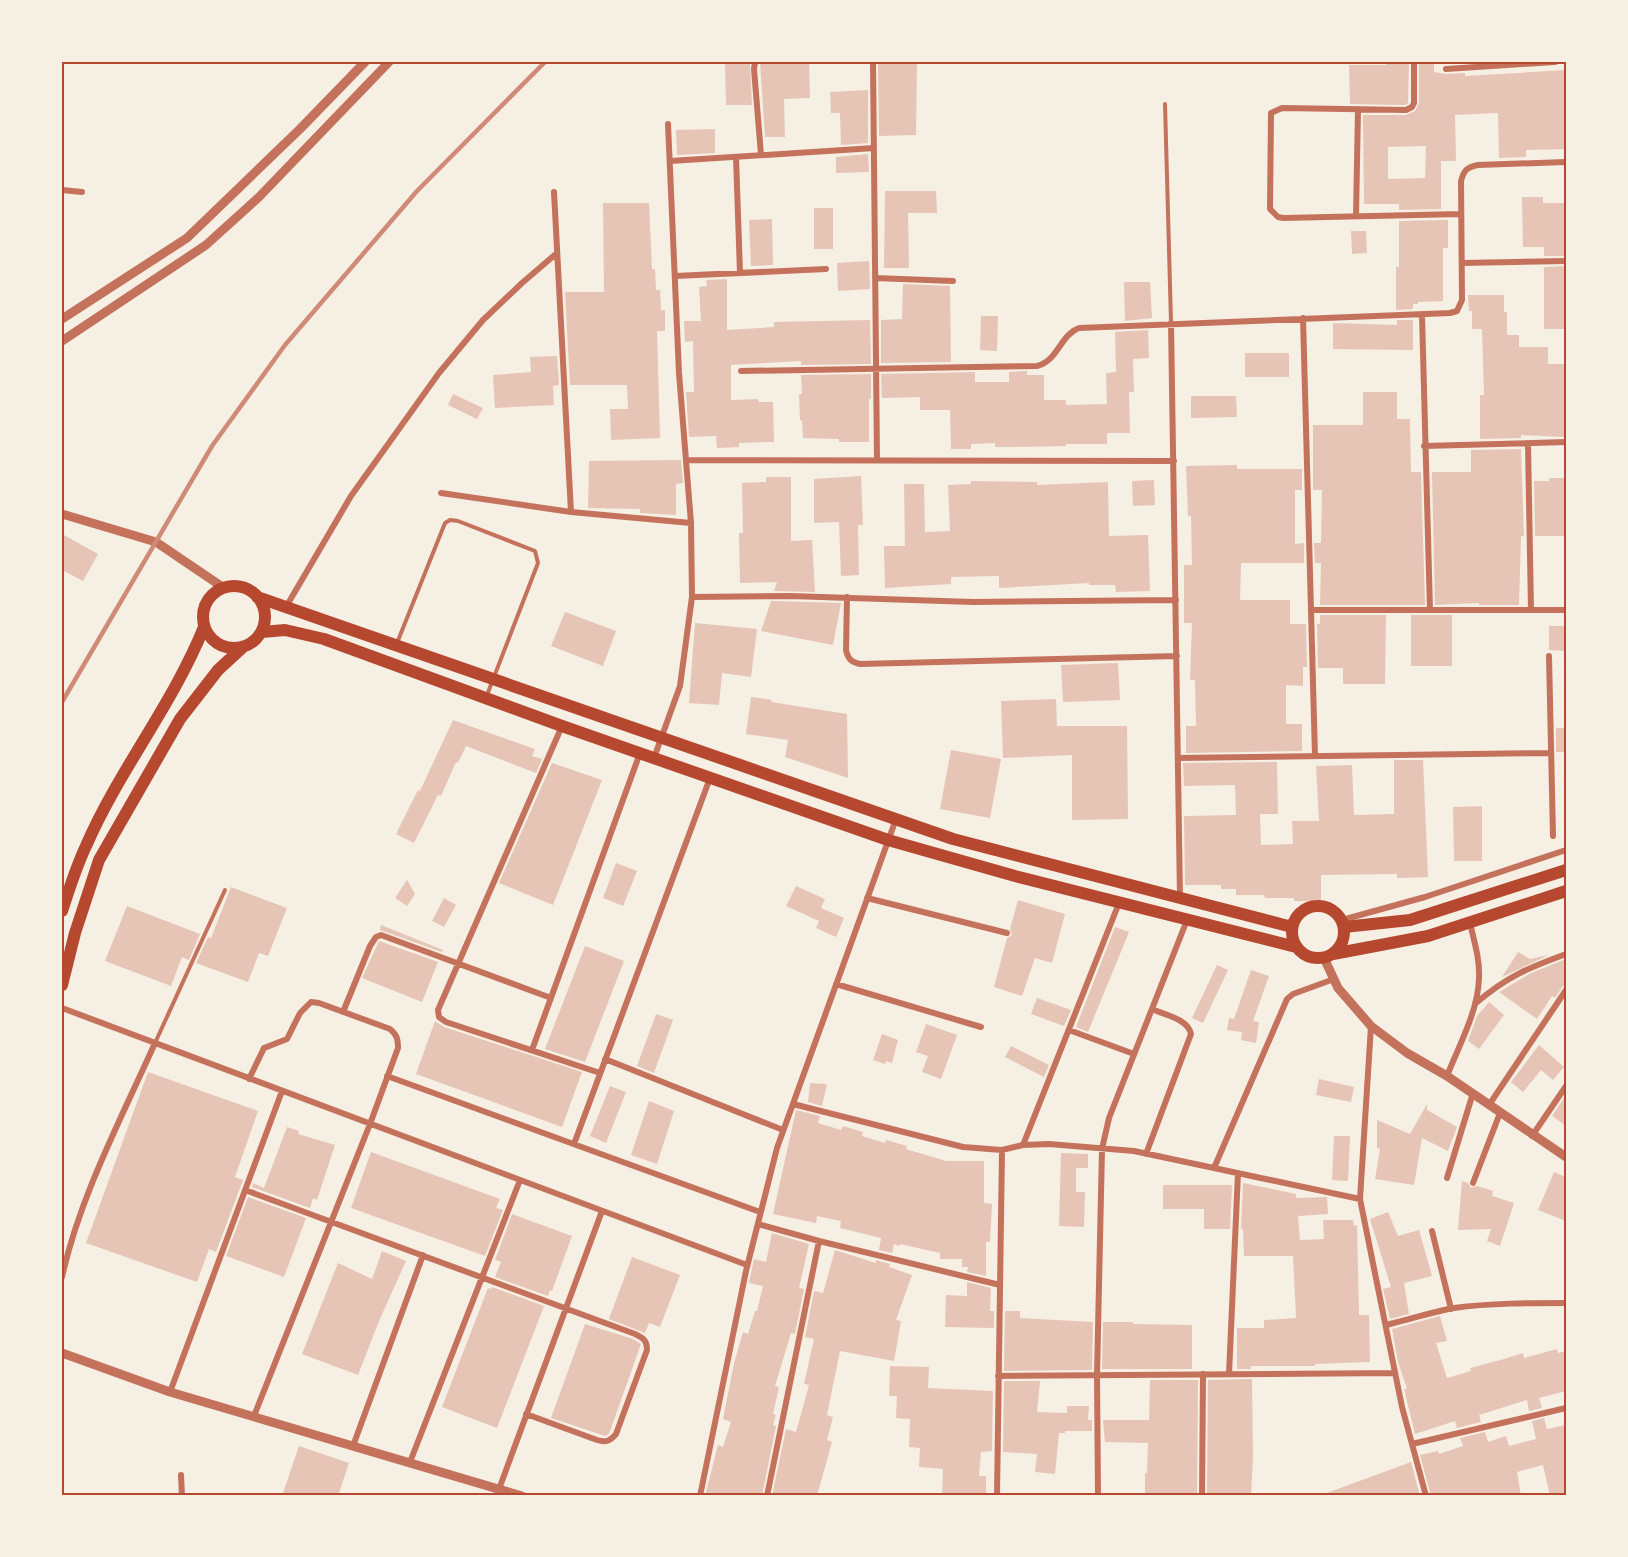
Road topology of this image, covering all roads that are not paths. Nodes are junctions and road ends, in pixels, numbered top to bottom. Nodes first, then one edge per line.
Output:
1 (365, 62) edge
2 (389, 62) edge
3 (755, 62) edge
4 (873, 62) edge
5 (1414, 62) edge
6 (1554, 62) edge
7 (1446, 69) dead end
8 (1165, 104) dead end
9 (1358, 110) junction
10 (668, 124) dead end
11 (874, 148) junction
12 (761, 155) junction
13 (736, 157) junction
14 (670, 161) junction
15 (1566, 162) edge
16 (62, 190) edge
17 (82, 192) dead end
18 (554, 192) dead end
19 (1461, 214) junction
20 (1356, 216) junction
21 (557, 253) junction
22 (1566, 261) edge
23 (1462, 263) junction
24 (826, 269) dead end
25 (740, 273) junction
26 (675, 276) junction
27 (875, 278) junction
28 (953, 281) dead end
29 (1422, 315) junction
30 (1303, 318) junction
31 (62, 319) edge
32 (1171, 323) junction
33 (62, 340) edge
34 (877, 369) junction
35 (741, 371) dead end
36 (1566, 442) edge
37 (1528, 444) junction
38 (1424, 446) junction
39 (686, 460) junction
40 (877, 460) junction
41 (1174, 461) junction
42 (441, 493) dead end
43 (571, 512) junction
44 (62, 514) edge
45 (691, 522) junction
46 (224, 588) junction
47 (257, 597) junction
48 (692, 597) junction
49 (847, 597) junction
50 (1176, 600) junction
51 (286, 607) junction
52 (1311, 610) junction
53 (1430, 610) junction
54 (1531, 610) junction
55 (1566, 610) edge
56 (204, 627) junction
57 (262, 632) junction
58 (395, 646) junction
59 (243, 647) junction
60 (1177, 656) junction
61 (1549, 656) dead end
62 (493, 680) junction
63 (486, 699) junction
64 (562, 726) junction
65 (662, 739) junction
66 (640, 753) junction
67 (1551, 753) junction
68 (1315, 756) junction
69 (654, 758) junction
70 (1178, 758) junction
71 (711, 777) junction
72 (896, 819) junction
73 (1553, 836) dead end
74 (888, 840) junction
75 (1566, 850) edge
76 (1566, 870) edge
77 (225, 890) dead end
78 (1566, 891) edge
79 (867, 898) junction
80 (1180, 899) junction
81 (1119, 903) junction
82 (62, 911) edge
83 (1187, 920) junction
84 (1470, 922) junction
85 (1343, 924) junction
86 (1292, 927) junction
87 (1007, 933) dead end
88 (1296, 947) junction
89 (1566, 954) edge
90 (1328, 956) junction
91 (457, 964) junction
92 (1334, 979) junction
93 (836, 984) junction
94 (62, 985) edge
95 (1566, 990) edge
96 (551, 998) junction
97 (1476, 1003) junction
98 (62, 1008) edge
99 (1152, 1009) junction
100 (343, 1012) junction
101 (1371, 1026) junction
102 (981, 1027) dead end
103 (1069, 1030) junction
104 (155, 1043) junction
105 (532, 1050) junction
106 (1134, 1054) junction
107 (605, 1059) junction
108 (600, 1073) junction
109 (387, 1076) junction
110 (1447, 1076) junction
111 (249, 1078) junction
112 (1566, 1086) edge
113 (282, 1091) junction
114 (1473, 1094) junction
115 (793, 1104) junction
116 (1489, 1105) junction
117 (1500, 1113) junction
118 (370, 1124) junction
119 (783, 1130) junction
120 (1532, 1136) junction
121 (574, 1144) junction
122 (1023, 1146) junction
123 (1102, 1149) junction
124 (1002, 1150) junction
125 (1146, 1154) junction
126 (1566, 1157) edge
127 (1214, 1168) junction
128 (1238, 1173) junction
129 (1447, 1178) dead end
130 (520, 1180) junction
131 (1473, 1183) dead end
132 (245, 1190) junction
133 (1360, 1199) junction
134 (602, 1211) junction
135 (760, 1212) junction
136 (330, 1221) junction
137 (758, 1224) junction
138 (1432, 1231) dead end
139 (819, 1241) junction
140 (423, 1255) junction
141 (747, 1265) junction
142 (62, 1277) edge
143 (482, 1277) junction
144 (1000, 1286) junction
145 (1566, 1303) edge
146 (565, 1307) junction
147 (1451, 1309) junction
148 (1386, 1326) junction
149 (62, 1353) edge
150 (1395, 1373) junction
151 (1203, 1374) junction
152 (1229, 1374) junction
153 (1097, 1375) junction
154 (998, 1376) junction
155 (170, 1392) junction
156 (1566, 1408) edge
157 (526, 1414) junction
158 (254, 1416) junction
159 (1412, 1444) junction
160 (353, 1446) junction
161 (410, 1462) junction
162 (181, 1475) dead end
163 (498, 1489) junction
164 (182, 1496) edge
165 (522, 1496) edge
166 (700, 1496) edge
167 (767, 1496) edge
168 (997, 1496) edge
169 (1098, 1496) edge
170 (1203, 1496) edge
171 (1425, 1496) edge

1 - 31 street
2 - 33 street
3 - 12 street
4 - 11 street
5 - 9 street
6 - 7 street
8 - 32 lane
9 - 20 street
9 - 20 street
10 - 14 street
11 - 12 street
11 - 27 street
12 - 13 street
13 - 14 street
13 - 25 street
14 - 26 street
15 - 19 street
16 - 17 street
18 - 21 street
19 - 20 street
19 - 23 street
21 - 43 street
21 - 51 street
22 - 23 street
23 - 29 street
24 - 25 street
25 - 26 street
26 - 39 street
27 - 28 street
27 - 34 street
29 - 30 street
29 - 38 street
30 - 32 street
30 - 52 street
32 - 34 street
32 - 41 street
34 - 35 street
34 - 40 street
36 - 37 street
37 - 38 street
37 - 54 street
38 - 53 street
39 - 40 street
39 - 45 street
40 - 41 street
41 - 50 street
42 - 43 street
43 - 45 street
44 - 46 street
45 - 48 street
46 - 47 main road
46 - 56 main road
47 - 51 main road
47 - 57 main road
48 - 49 street
48 - 65 street
49 - 50 street
49 - 60 street
50 - 60 street
51 - 58 main road
52 - 53 street
52 - 68 street
53 - 54 street
54 - 55 street
56 - 59 main road
56 - 82 main road
57 - 59 main road
57 - 63 main road
58 - 62 main road
58 - 62 lane
59 - 94 main road
60 - 70 street
61 - 67 street
62 - 63 lane
62 - 65 main road
63 - 64 main road
64 - 66 main road
64 - 91 street
65 - 69 street
65 - 72 main road
66 - 69 main road
66 - 96 street
67 - 68 street
67 - 73 street
68 - 70 street
69 - 71 main road
70 - 80 street
71 - 74 main road
71 - 107 street
72 - 74 street
72 - 80 main road
74 - 79 street
74 - 81 main road
75 - 85 street
76 - 85 main road
77 - 104 lane
78 - 84 main road
79 - 87 street
79 - 93 street
80 - 86 main road
81 - 83 main road
81 - 103 street
83 - 88 main road
83 - 99 street
84 - 90 main road
84 - 97 street
85 - 86 main road
85 - 90 main road
86 - 88 main road
88 - 90 main road
89 - 97 street
90 - 92 street
91 - 96 street
91 - 100 street
91 - 105 street
92 - 101 street
92 - 127 street
93 - 102 street
93 - 115 street
95 - 116 street
96 - 105 street
97 - 110 street
98 - 104 street
99 - 106 street
99 - 125 street
100 - 109 street
100 - 111 street
101 - 110 street
101 - 133 street
103 - 106 street
103 - 122 street
104 - 111 street
104 - 142 street
105 - 108 street
106 - 123 street
107 - 108 street
107 - 119 street
108 - 121 street
109 - 118 street
109 - 121 street
110 - 114 street
111 - 113 street
112 - 120 street
113 - 118 street
113 - 132 street
114 - 116 street
114 - 129 street
115 - 119 street
115 - 124 street
116 - 117 street
117 - 120 street
117 - 131 street
118 - 130 street
118 - 136 street
119 - 135 street
120 - 126 street
121 - 135 street
122 - 123 street
122 - 124 street
123 - 125 street
123 - 153 street
124 - 144 street
125 - 127 street
127 - 128 street
128 - 133 street
128 - 152 street
130 - 134 street
130 - 143 street
132 - 136 street
132 - 155 street
133 - 148 street
134 - 141 street
134 - 146 street
135 - 137 street
136 - 140 street
136 - 158 street
137 - 139 street
137 - 141 street
138 - 147 street
139 - 144 street
139 - 167 street
140 - 143 street
140 - 160 street
141 - 166 street
143 - 146 street
143 - 161 street
144 - 154 street
145 - 147 street
146 - 157 street
146 - 157 street
147 - 148 street
148 - 150 street
149 - 155 street
150 - 152 street
150 - 159 street
151 - 152 street
151 - 153 street
151 - 170 street
153 - 154 street
153 - 169 street
154 - 168 street
155 - 158 street
156 - 159 street
157 - 163 street
158 - 160 street
159 - 171 street
160 - 161 street
161 - 163 street
162 - 164 street
163 - 165 street

